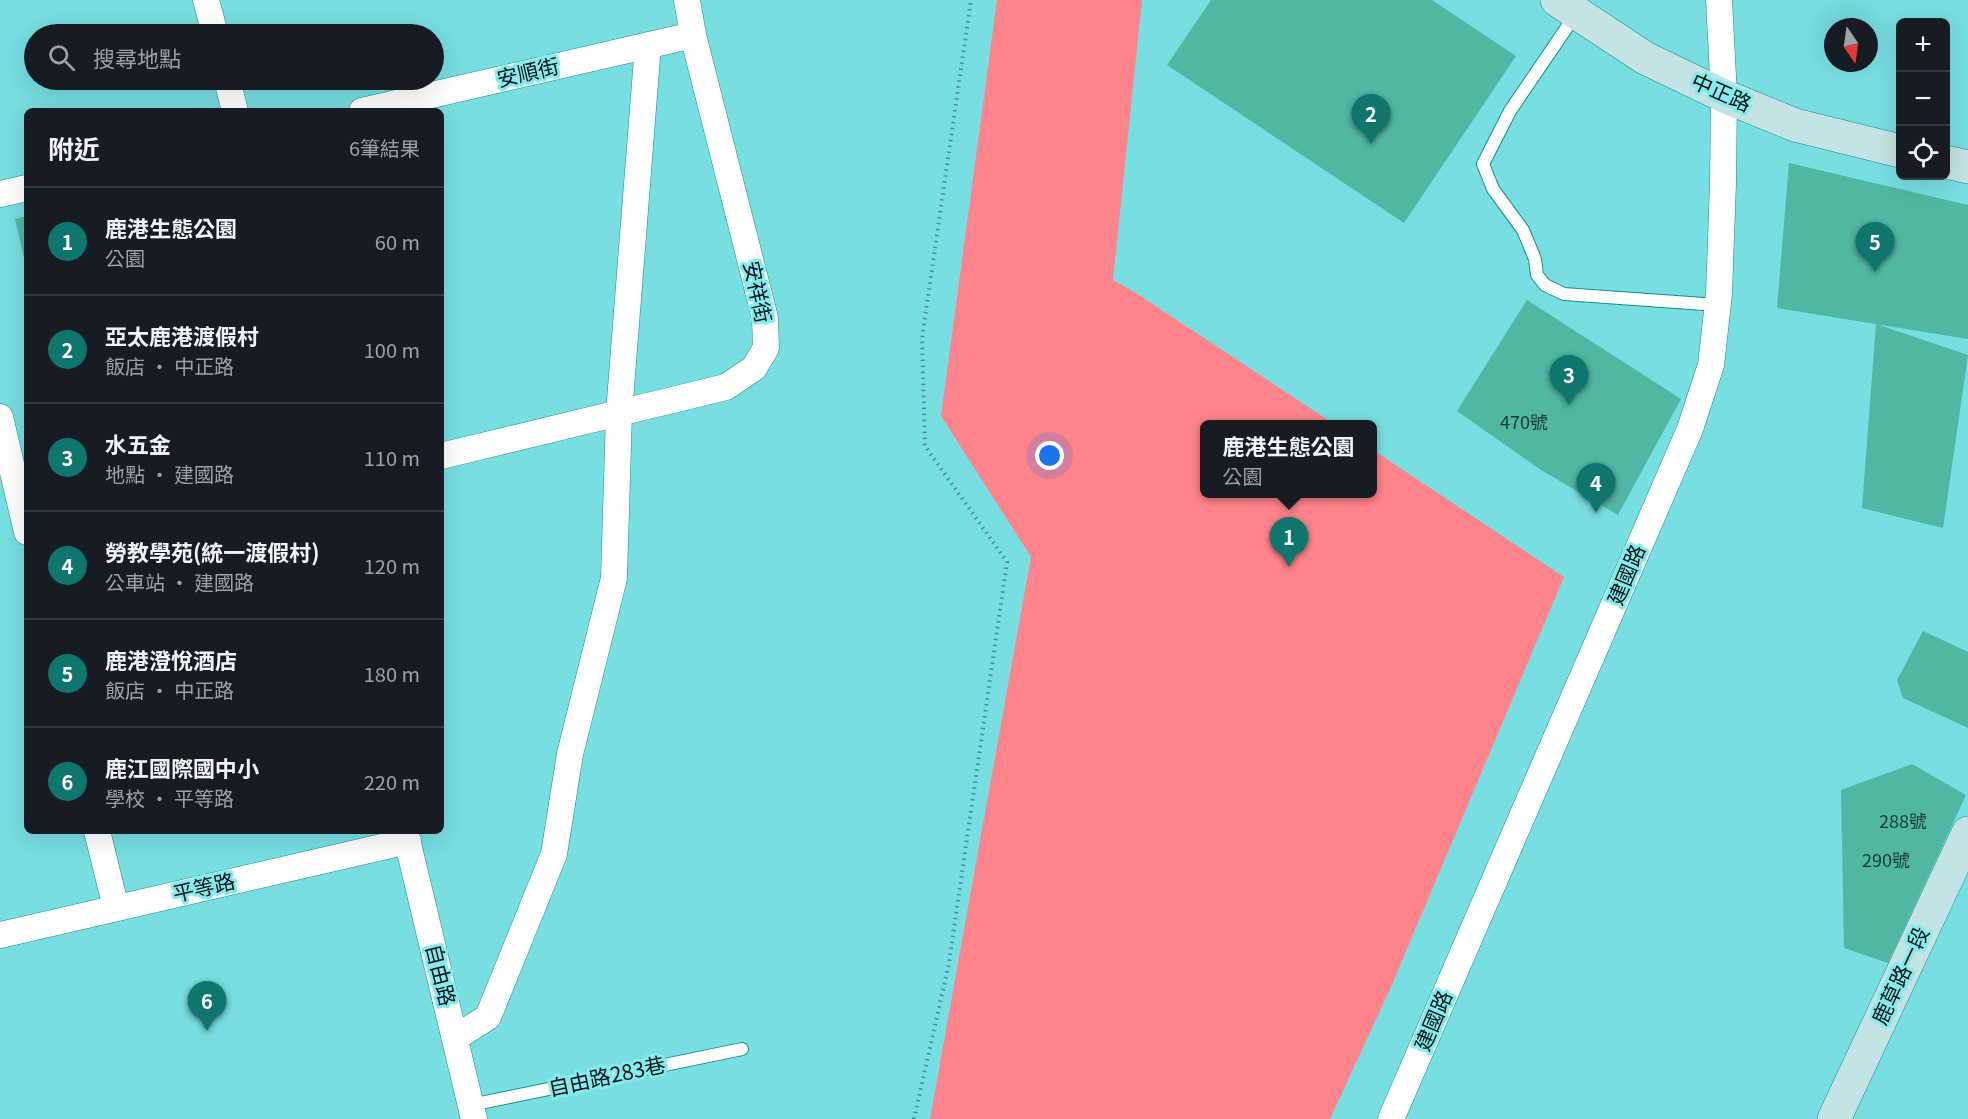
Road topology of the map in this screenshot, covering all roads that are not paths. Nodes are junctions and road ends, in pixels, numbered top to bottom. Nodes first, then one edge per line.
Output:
1 (207, 0) edge
2 (687, 0) edge
3 (1719, 0) edge
4 (1567, 7) edge
5 (213, 24) edge
6 (693, 35) junction
7 (648, 45) junction
8 (230, 90) edge
9 (1724, 96) junction
10 (234, 108) edge
11 (375, 108) edge
12 (1896, 150) edge
13 (1950, 163) edge
14 (1968, 167) edge
15 (24, 189) edge
16 (0, 194) edge
17 (1718, 305) junction
18 (619, 413) junction
19 (0, 417) edge
20 (444, 455) edge
21 (24, 519) edge
22 (1968, 833) edge
23 (99, 834) edge
24 (407, 836) edge
25 (116, 908) junction
26 (0, 935) edge
27 (455, 1038) junction
28 (742, 1049) dead end
29 (473, 1112) edge
30 (1836, 1118) edge
31 (1391, 1119) edge

1 - 5 street
2 - 6 street, 安祥街
3 - 9 street, 建國路
4 - 9 main road, 中正路
4 - 17 lane
6 - 7 street, 安順街
6 - 18 street, 安祥街
7 - 11 street, 安順街
7 - 18 street
8 - 10 street
9 - 12 main road, 中正路
9 - 17 street, 建國路
13 - 14 main road
15 - 16 street
17 - 31 street, 建國路
18 - 20 street, 安祥街
18 - 27 street
19 - 21 street
22 - 30 main road, 鹿草路一段
23 - 25 street
24 - 25 street, 平等路
24 - 27 street, 自由路
25 - 26 street, 平等路
27 - 29 street, 自由路
28 - 29 lane, 自由路283巷

